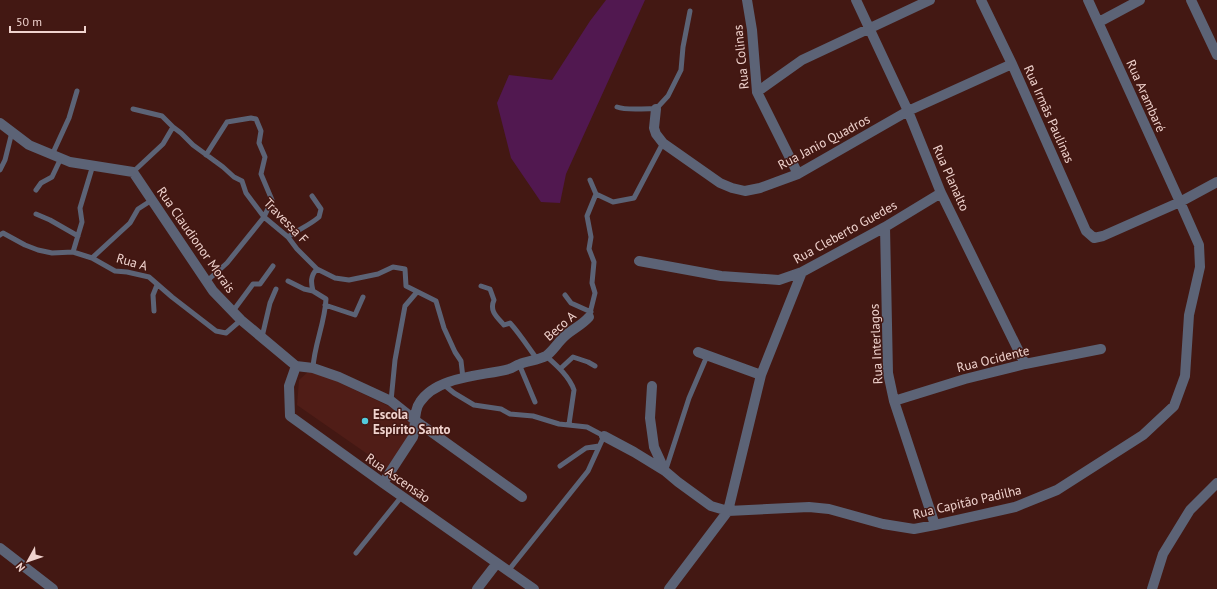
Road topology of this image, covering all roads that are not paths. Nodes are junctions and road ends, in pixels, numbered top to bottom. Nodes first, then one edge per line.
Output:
1 (747, 0) edge
2 (856, 0) edge
3 (930, 0) edge
4 (981, 0) edge
5 (1088, 0) edge
6 (1140, 0) edge
7 (1191, 0) edge
8 (690, 11) dead end
9 (1098, 22) junction
10 (870, 27) junction
11 (1217, 55) edge
12 (1012, 64) junction
13 (77, 91) dead end
14 (757, 92) junction
15 (617, 107) dead end
16 (133, 109) dead end
17 (656, 109) junction
18 (908, 111) junction
19 (0, 123) edge
20 (173, 127) junction
21 (12, 132) junction
22 (663, 143) junction
23 (206, 155) junction
24 (57, 156) junction
25 (93, 165) junction
26 (0, 170) edge
27 (133, 172) junction
28 (798, 174) junction
29 (590, 180) dead end
30 (1217, 182) edge
31 (36, 190) dead end
32 (941, 193) junction
33 (596, 194) junction
34 (312, 196) dead end
35 (152, 200) junction
36 (1180, 202) junction
37 (36, 214) dead end
38 (264, 217) junction
39 (885, 227) junction
40 (0, 235) edge
41 (78, 236) junction
42 (288, 237) junction
43 (73, 252) junction
44 (92, 258) junction
45 (639, 261) dead end
46 (273, 266) dead end
47 (317, 269) junction
48 (802, 272) junction
49 (207, 281) junction
50 (288, 281) dead end
51 (157, 285) junction
52 (481, 286) dead end
53 (276, 289) dead end
54 (312, 291) junction
55 (417, 292) junction
56 (565, 295) dead end
57 (363, 297) dead end
58 (326, 305) junction
59 (154, 311) dead end
60 (233, 311) junction
61 (590, 314) junction
62 (241, 320) junction
63 (262, 337) junction
64 (1101, 349) dead end
65 (702, 354) joint
66 (541, 357) junction
67 (519, 364) junction
68 (1025, 364) junction
69 (296, 366) junction
70 (595, 366) dead end
71 (313, 368) junction
72 (560, 369) junction
73 (761, 375) junction
74 (463, 378) junction
75 (442, 384) junction
76 (652, 386) dead end
77 (391, 401) junction
78 (894, 401) junction
79 (535, 402) dead end
80 (416, 421) junction
81 (569, 424) junction
82 (604, 436) junction
83 (599, 446) junction
84 (560, 466) dead end
85 (665, 471) junction
86 (383, 483) junction
87 (1217, 483) edge
88 (402, 496) junction
89 (522, 497) dead end
90 (728, 512) junction
91 (935, 525) junction
92 (0, 548) edge
93 (356, 553) dead end
94 (497, 563) junction
95 (508, 571) junction
96 (53, 589) edge
97 (477, 589) edge
98 (534, 589) edge
99 (669, 589) edge
100 (1152, 589) edge

1 - 14 street, Rua Colinas
2 - 10 street, Rua Planalto
3 - 10 street
4 - 12 street, Rua Irmãs Paulinas
5 - 9 street, Rua Arambaré
6 - 9 street
7 - 11 street
8 - 17 lane
9 - 36 street, Rua Arambaré
10 - 14 street
10 - 18 street, Rua Planalto
12 - 18 street, Rua Janio Quadros
12 - 36 street, Rua Irmãs Paulinas
13 - 24 lane
14 - 28 street, Rua Colinas
15 - 17 lane
16 - 20 lane, Travessa F
17 - 22 street, Rua Janio Quadros
18 - 28 street, Rua Janio Quadros
18 - 32 street, Rua Planalto
19 - 21 street
20 - 23 lane, Travessa F
20 - 27 lane
21 - 24 street
21 - 26 lane
22 - 28 street, Rua Janio Quadros
22 - 33 lane
23 - 38 lane, Travessa F
23 - 38 lane
24 - 25 street
24 - 31 lane
25 - 27 street
25 - 41 lane
27 - 35 street, Rua Claudionor Morais
29 - 33 lane
30 - 36 street
32 - 39 street, Rua Cleberto Guedes
32 - 68 street, Rua Planalto
33 - 61 lane, Beco A
34 - 42 lane
35 - 44 lane
35 - 49 street, Rua Claudionor Morais
36 - 91 street, Rua Capitão Padilha
37 - 41 lane
38 - 42 lane, Travessa F
38 - 49 lane
39 - 48 street, Rua Cleberto Guedes
39 - 78 street, Rua Interlagos
40 - 43 lane, Rua A
41 - 43 lane
42 - 47 lane, Travessa F
43 - 44 lane, Rua A
44 - 51 lane, Rua A
45 - 48 street, Rua Cleberto Guedes
46 - 60 lane
47 - 54 lane
47 - 55 lane, Travessa F
48 - 73 street
49 - 60 street, Rua Claudionor Morais
50 - 54 lane
51 - 59 lane
51 - 62 lane, Rua A
52 - 66 lane
53 - 63 lane
54 - 58 lane
55 - 74 lane
55 - 77 lane
56 - 61 lane
57 - 58 lane
58 - 71 lane
60 - 62 street, Rua Claudionor Morais
61 - 66 street, Beco A
62 - 63 street, Rua Claudionor Morais
63 - 69 street, Rua Claudionor Morais
64 - 68 street, Rua Ocidente
65 - 73 street
65 - 85 lane
66 - 67 street
66 - 72 lane
67 - 74 street
67 - 79 lane
68 - 78 street, Rua Ocidente
69 - 71 street
69 - 86 street, Rua Ascensão
70 - 72 lane
71 - 77 street
72 - 81 lane
73 - 90 street
74 - 75 street
75 - 80 street
75 - 81 lane
76 - 85 street
77 - 80 street
78 - 91 street, Rua Interlagos
80 - 86 street
80 - 89 street
81 - 82 lane
82 - 83 lane
82 - 85 street, Rua Capitão Padilha
83 - 84 lane
83 - 95 lane
85 - 90 street, Rua Capitão Padilha
86 - 88 street, Rua Ascensão
87 - 100 street
88 - 93 lane
88 - 94 street, Rua Ascensão
90 - 91 street, Rua Capitão Padilha
90 - 99 street
92 - 96 street
94 - 95 street, Rua Ascensão
94 - 97 street
95 - 98 street, Rua Ascensão

